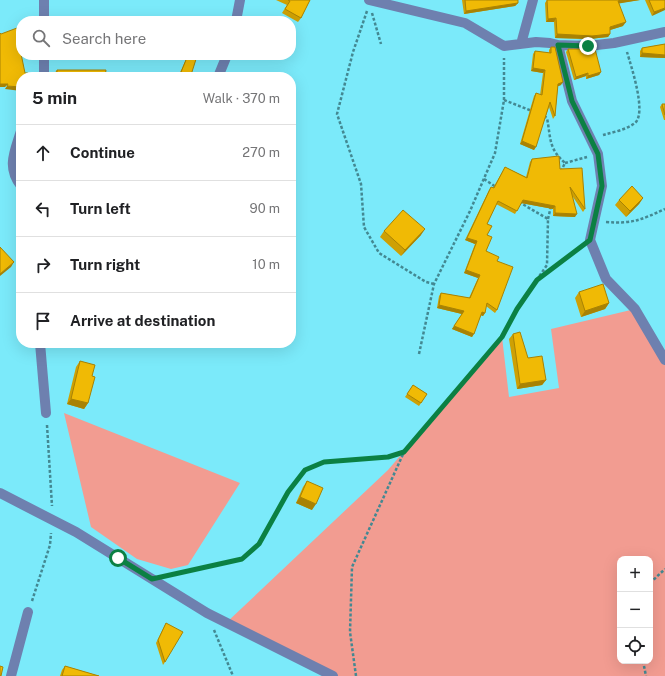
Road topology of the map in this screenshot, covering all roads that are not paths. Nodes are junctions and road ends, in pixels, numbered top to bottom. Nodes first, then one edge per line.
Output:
1 (44, 0) edge
2 (240, 0) edge
3 (370, 0) edge
4 (533, 0) edge
5 (44, 16) edge
6 (237, 16) edge
7 (665, 32) edge
8 (521, 44) junction
9 (558, 45) junction
10 (44, 60) edge
11 (224, 60) edge
12 (44, 72) edge
13 (220, 72) edge
14 (16, 149) edge
15 (16, 180) edge
16 (40, 348) edge
17 (665, 360) edge
18 (46, 413) dead end
19 (0, 493) edge
20 (28, 612) dead end
21 (11, 676) edge
22 (332, 676) edge

1 - 5 street
2 - 6 street
3 - 8 street
4 - 8 street
7 - 9 street
8 - 9 street
9 - 17 street
10 - 12 street
11 - 13 street
14 - 15 street
16 - 18 street
19 - 22 street
20 - 21 street

